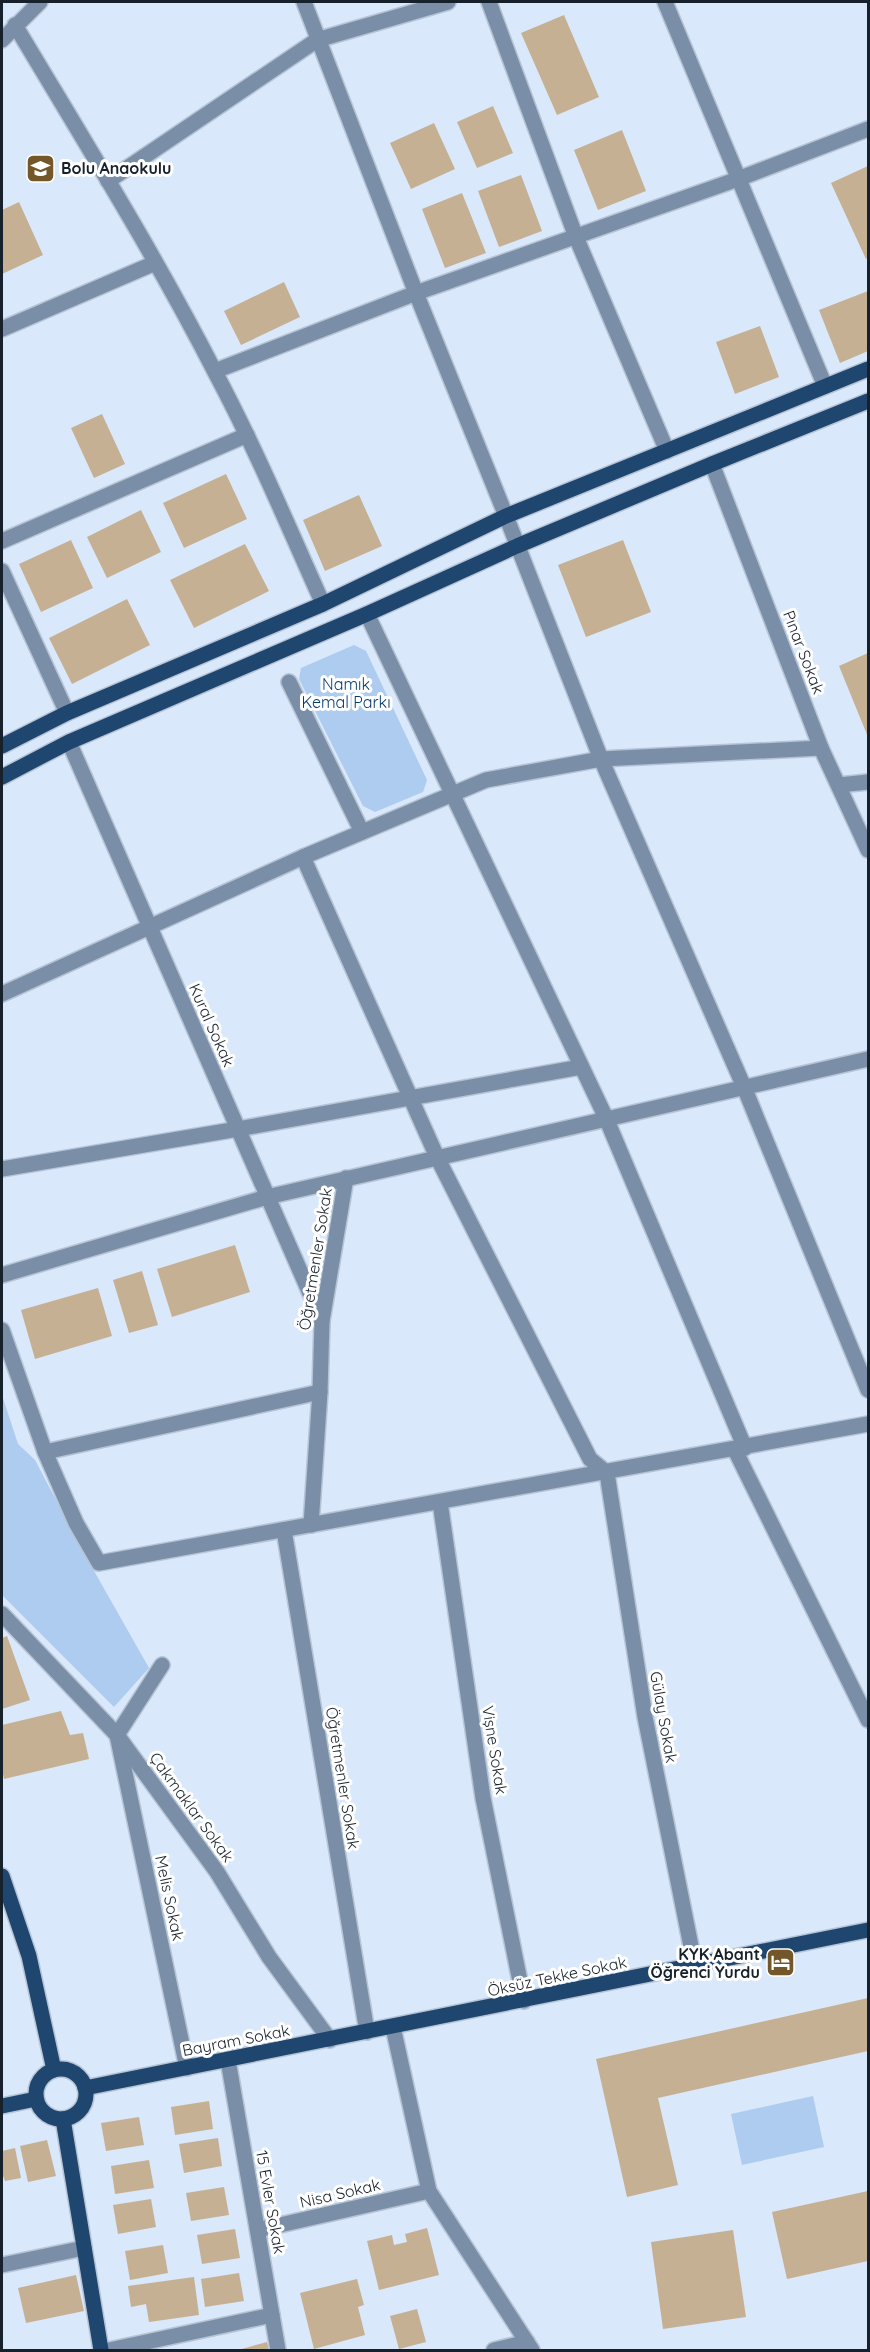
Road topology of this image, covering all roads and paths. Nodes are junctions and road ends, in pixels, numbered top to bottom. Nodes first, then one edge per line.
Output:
1 (40, 2) edge
2 (304, 2) edge
3 (448, 2) edge
4 (489, 2) edge
5 (665, 2) edge
6 (15, 25) junction
7 (2, 40) edge
8 (317, 40) junction
9 (868, 129) edge
10 (738, 179) junction
11 (108, 181) junction
12 (576, 237) junction
13 (156, 263) junction
14 (416, 293) junction
15 (2, 329) edge
16 (868, 369) edge
17 (215, 372) junction
18 (825, 386) junction
19 (868, 401) edge
20 (247, 435) junction
21 (667, 451) junction
22 (712, 464) junction
23 (506, 516) junction
24 (2, 541) edge
25 (517, 546) junction
26 (2, 571) edge
27 (323, 603) junction
28 (367, 614) junction
29 (289, 682) dead end
30 (68, 713) junction
31 (69, 742) junction
32 (2, 746) edge
33 (821, 748) junction
34 (601, 759) junction
35 (2, 777) edge
36 (868, 782) edge
37 (838, 785) junction
38 (452, 794) junction
39 (362, 832) junction
40 (868, 850) edge
41 (303, 857) junction
42 (150, 928) junction
43 (2, 994) edge
44 (868, 1059) edge
45 (581, 1067) junction
46 (744, 1087) junction
47 (411, 1098) junction
48 (606, 1118) junction
49 (238, 1130) junction
50 (437, 1157) junction
51 (2, 1169) edge
52 (346, 1178) junction
53 (267, 1197) junction
54 (2, 1275) edge
55 (322, 1321) junction
56 (2, 1330) edge
57 (868, 1390) edge
58 (320, 1392) junction
59 (868, 1424) edge
60 (740, 1449) junction
61 (45, 1452) junction
62 (607, 1473) junction
63 (440, 1502) junction
64 (311, 1525) junction
65 (284, 1530) junction
66 (2, 1614) edge
67 (162, 1665) dead end
68 (868, 1720) edge
69 (117, 1735) junction
70 (2, 1876) edge
71 (6, 1903) edge
72 (868, 1930) edge
73 (695, 1966) junction
74 (524, 2001) junction
75 (393, 2027) junction
76 (368, 2032) junction
77 (330, 2040) junction
78 (228, 2060) junction
79 (187, 2068) junction
80 (54, 2070) junction
81 (85, 2088) junction
82 (36, 2099) junction
83 (2, 2106) edge
84 (63, 2119) junction
85 (429, 2192) junction
86 (258, 2230) junction
87 (84, 2248) junction
88 (2, 2265) edge
89 (272, 2315) junction
90 (529, 2346) edge
91 (101, 2350) edge
92 (109, 2350) edge
93 (278, 2350) edge
94 (494, 2350) edge

1 - 6 street
2 - 8 street
3 - 8 street
4 - 12 street
5 - 10 street
6 - 7 street
6 - 11 street
8 - 11 street
8 - 14 street
9 - 10 street
10 - 12 street
10 - 18 street
11 - 13 street
12 - 14 street
12 - 21 street
13 - 15 street
13 - 17 street
14 - 17 street
14 - 23 street
16 - 18 main road
17 - 20 street
18 - 21 main road
19 - 22 main road
20 - 24 street
20 - 27 street
21 - 23 main road
22 - 25 main road
22 - 33 street, Pınar Sokak
23 - 25 street
23 - 27 main road
25 - 28 main road
25 - 34 street
26 - 30 street
27 - 30 main road
28 - 31 main road
28 - 38 street
29 - 39 street
30 - 32 main road
31 - 35 main road
31 - 42 street, Kural Sokak
33 - 34 street
33 - 37 street, Pınar Sokak
34 - 38 street
34 - 46 street
36 - 37 street
37 - 40 street, Pınar Sokak
38 - 39 street
38 - 45 street
39 - 41 street
41 - 42 street
41 - 47 street
42 - 43 street
42 - 49 street, Kural Sokak
44 - 46 street
45 - 47 street
45 - 48 street
46 - 48 street
46 - 57 street
47 - 49 street
47 - 50 street
48 - 50 street
48 - 60 street
49 - 51 street
49 - 53 street, Kural Sokak
50 - 52 street
50 - 62 street
52 - 53 street
52 - 55 street, Öğretmenler Sokak
53 - 54 street
53 - 55 street, Kural Sokak
55 - 58 street, Öğretmenler Sokak
56 - 61 street
58 - 61 street
58 - 64 street, Öğretmenler Sokak
59 - 60 street
60 - 62 street
60 - 68 street
61 - 65 street
62 - 63 street
62 - 73 street, Gülay Sokak
63 - 64 street
63 - 74 street, Vişne Sokak
64 - 65 street
65 - 76 street, Öğretmenler Sokak
66 - 69 street, Çakmaklar Sokak
67 - 69 street
69 - 77 street, Çakmaklar Sokak
69 - 79 street, Melis Sokak
70 - 71 main road
71 - 80 main road
72 - 73 main road, Öksüz Tekke Sokak
73 - 74 main road, Öksüz Tekke Sokak
74 - 75 main road, Öksüz Tekke Sokak
75 - 76 main road, Bayram Sokak
75 - 85 street
76 - 77 main road, Bayram Sokak
77 - 78 main road, Bayram Sokak
78 - 79 main road, Bayram Sokak
78 - 86 street, 15 Evler Sokak
79 - 81 main road, Bayram Sokak
80 - 81 main road
80 - 82 main road
81 - 84 main road
82 - 83 main road
82 - 84 main road
84 - 87 main road
85 - 86 street, Nisa Sokak
85 - 90 street
86 - 89 street, 15 Evler Sokak
87 - 88 street
87 - 91 main road
89 - 92 street
89 - 93 street, 15 Evler Sokak
90 - 94 street

